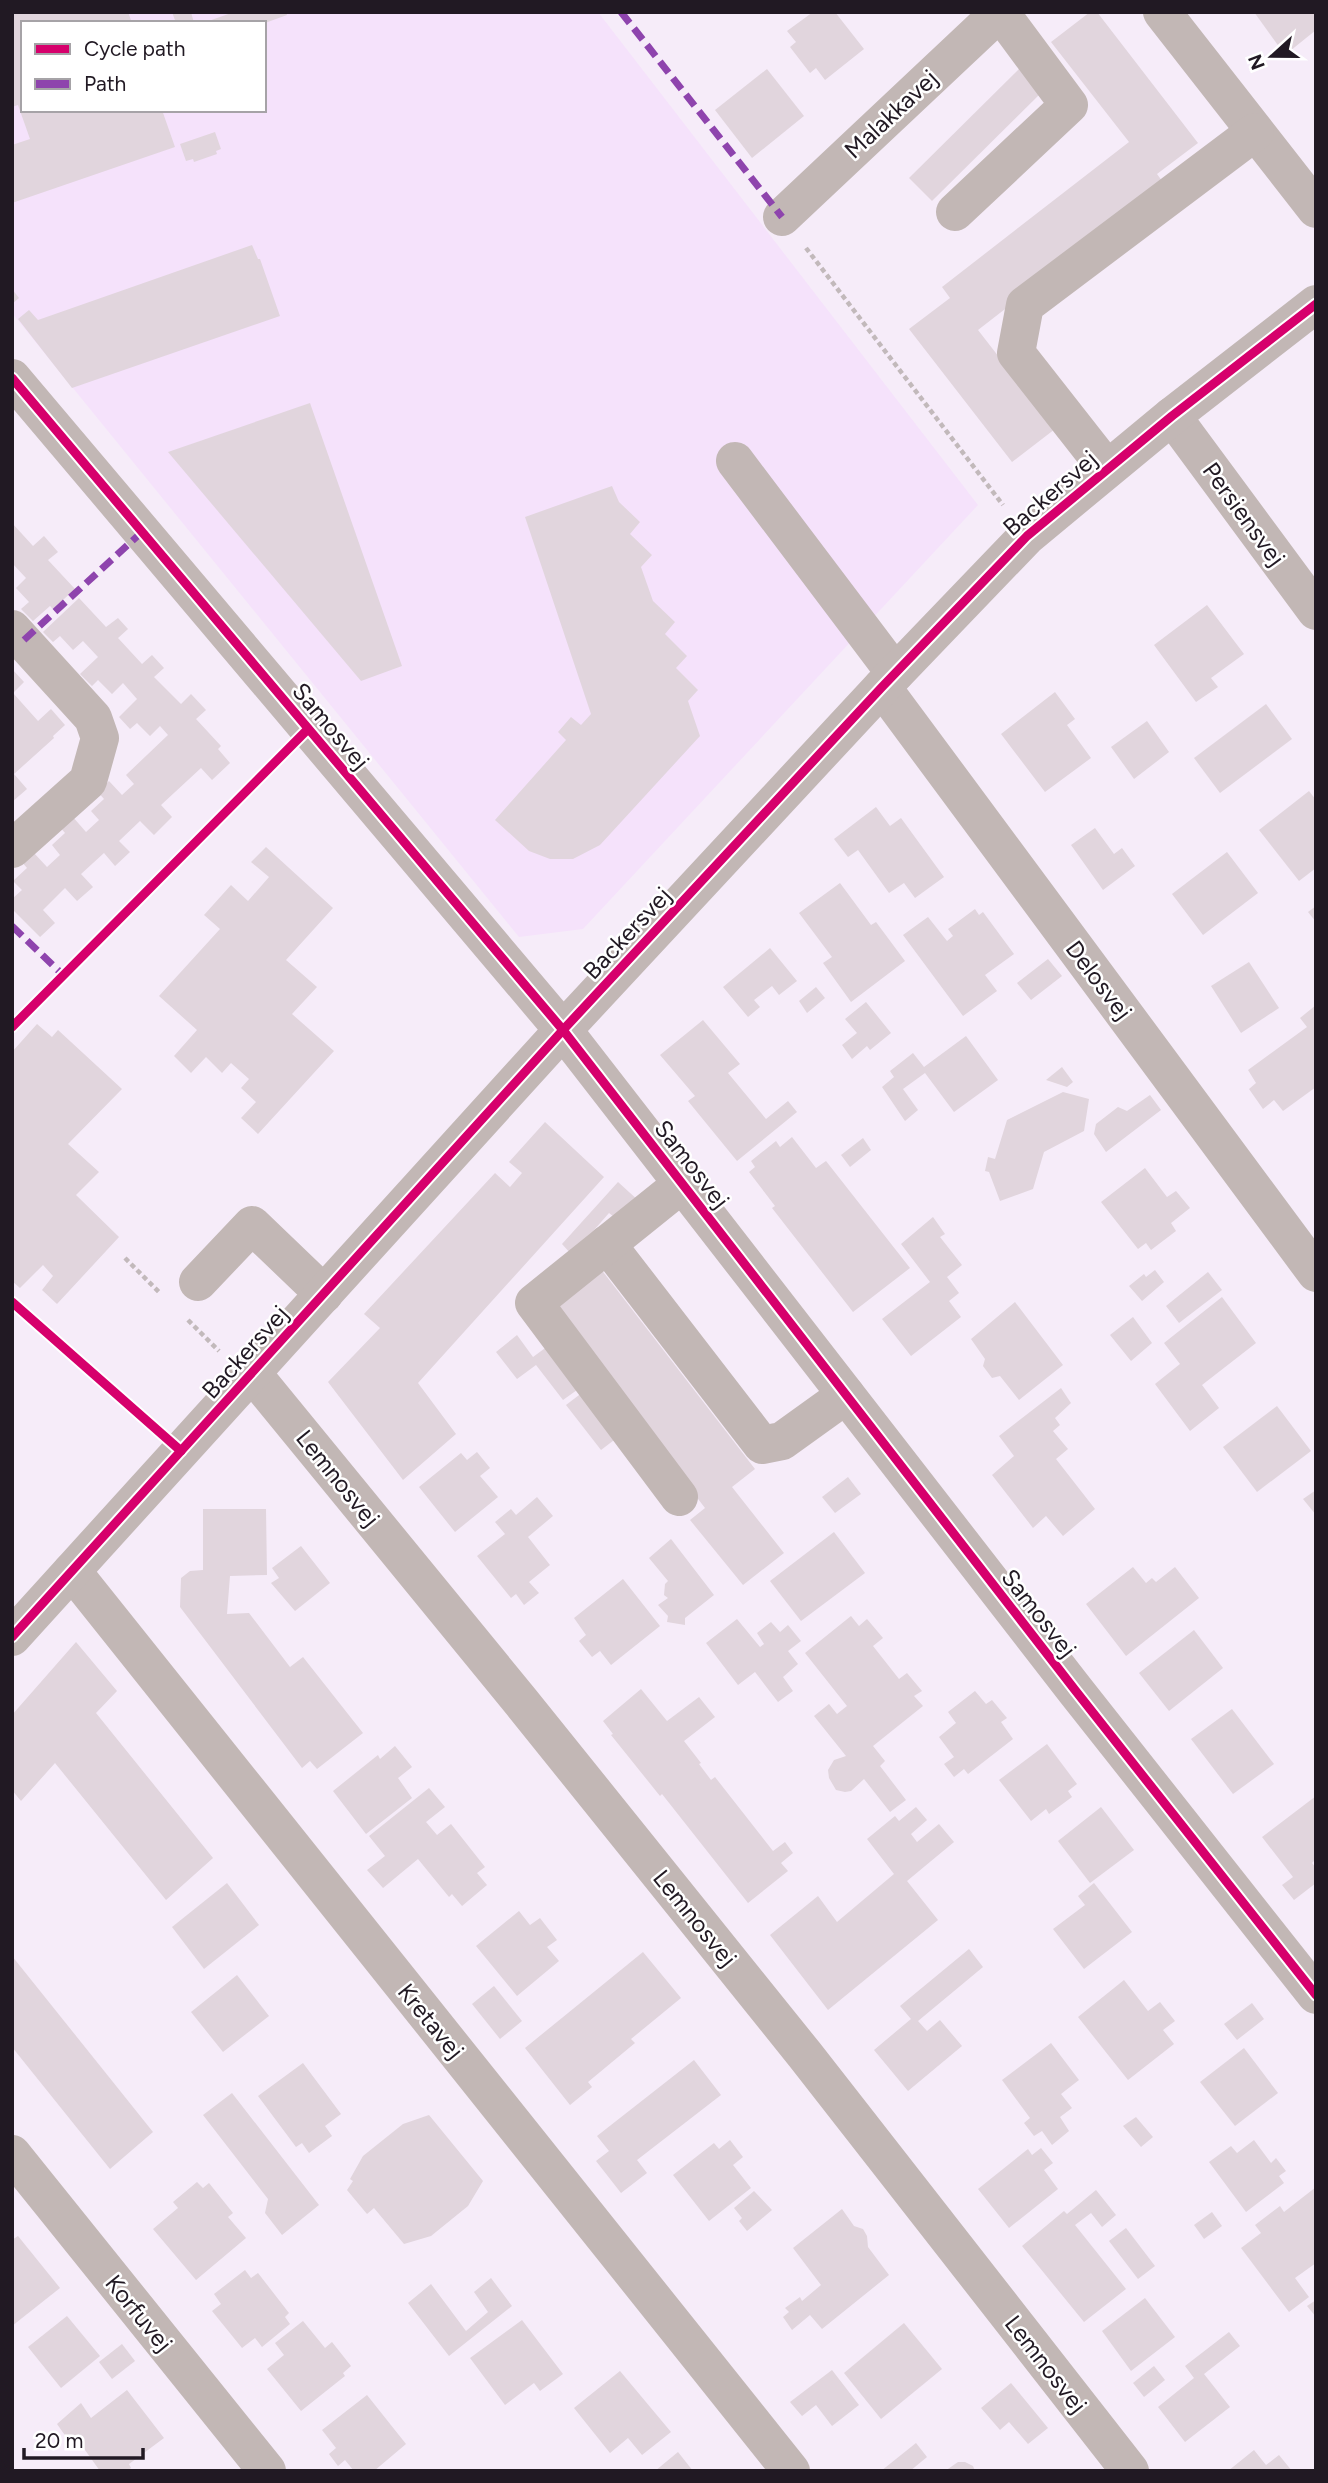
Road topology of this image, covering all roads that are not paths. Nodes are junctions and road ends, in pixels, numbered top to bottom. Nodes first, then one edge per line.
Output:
1 (1000, 12) edge
2 (1162, 12) edge
3 (1255, 132) junction
4 (1316, 209) edge
5 (955, 212) dead end
6 (782, 217) road end
7 (1316, 304) edge
8 (12, 378) edge
9 (1172, 416) junction
10 (735, 461) dead end
11 (1107, 469) junction
12 (1316, 611) edge
13 (12, 629) edge
14 (888, 680) junction
15 (12, 849) edge
16 (563, 1030) junction
17 (682, 1184) junction
18 (607, 1244) junction
19 (1316, 1273) edge
20 (198, 1282) dead end
21 (324, 1294) junction
22 (252, 1373) junction
23 (846, 1395) junction
24 (679, 1497) dead end
25 (72, 1571) junction
26 (12, 1637) edge
27 (1316, 1995) edge
28 (12, 2154) edge
29 (267, 2471) edge
30 (791, 2471) edge
31 (1130, 2471) edge

1 - 5 street
1 - 6 street, Malakkavej
2 - 3 street
3 - 4 street
3 - 11 street
7 - 9 street, Backersvej
8 - 16 street, Samosvej
9 - 11 street, Backersvej
9 - 12 street, Persiensvej
10 - 14 street, Delosvej
11 - 14 street, Backersvej
13 - 15 street
14 - 16 street, Backersvej
14 - 19 street, Delosvej
16 - 17 street, Samosvej
16 - 21 street, Backersvej
17 - 18 street
17 - 23 street, Samosvej
18 - 23 street
18 - 24 street
20 - 21 street
21 - 22 street, Backersvej
22 - 25 street, Backersvej
22 - 31 street, Lemnosvej
23 - 27 street, Samosvej
25 - 26 street, Backersvej
25 - 30 street, Kretavej
28 - 29 street, Korfuvej

